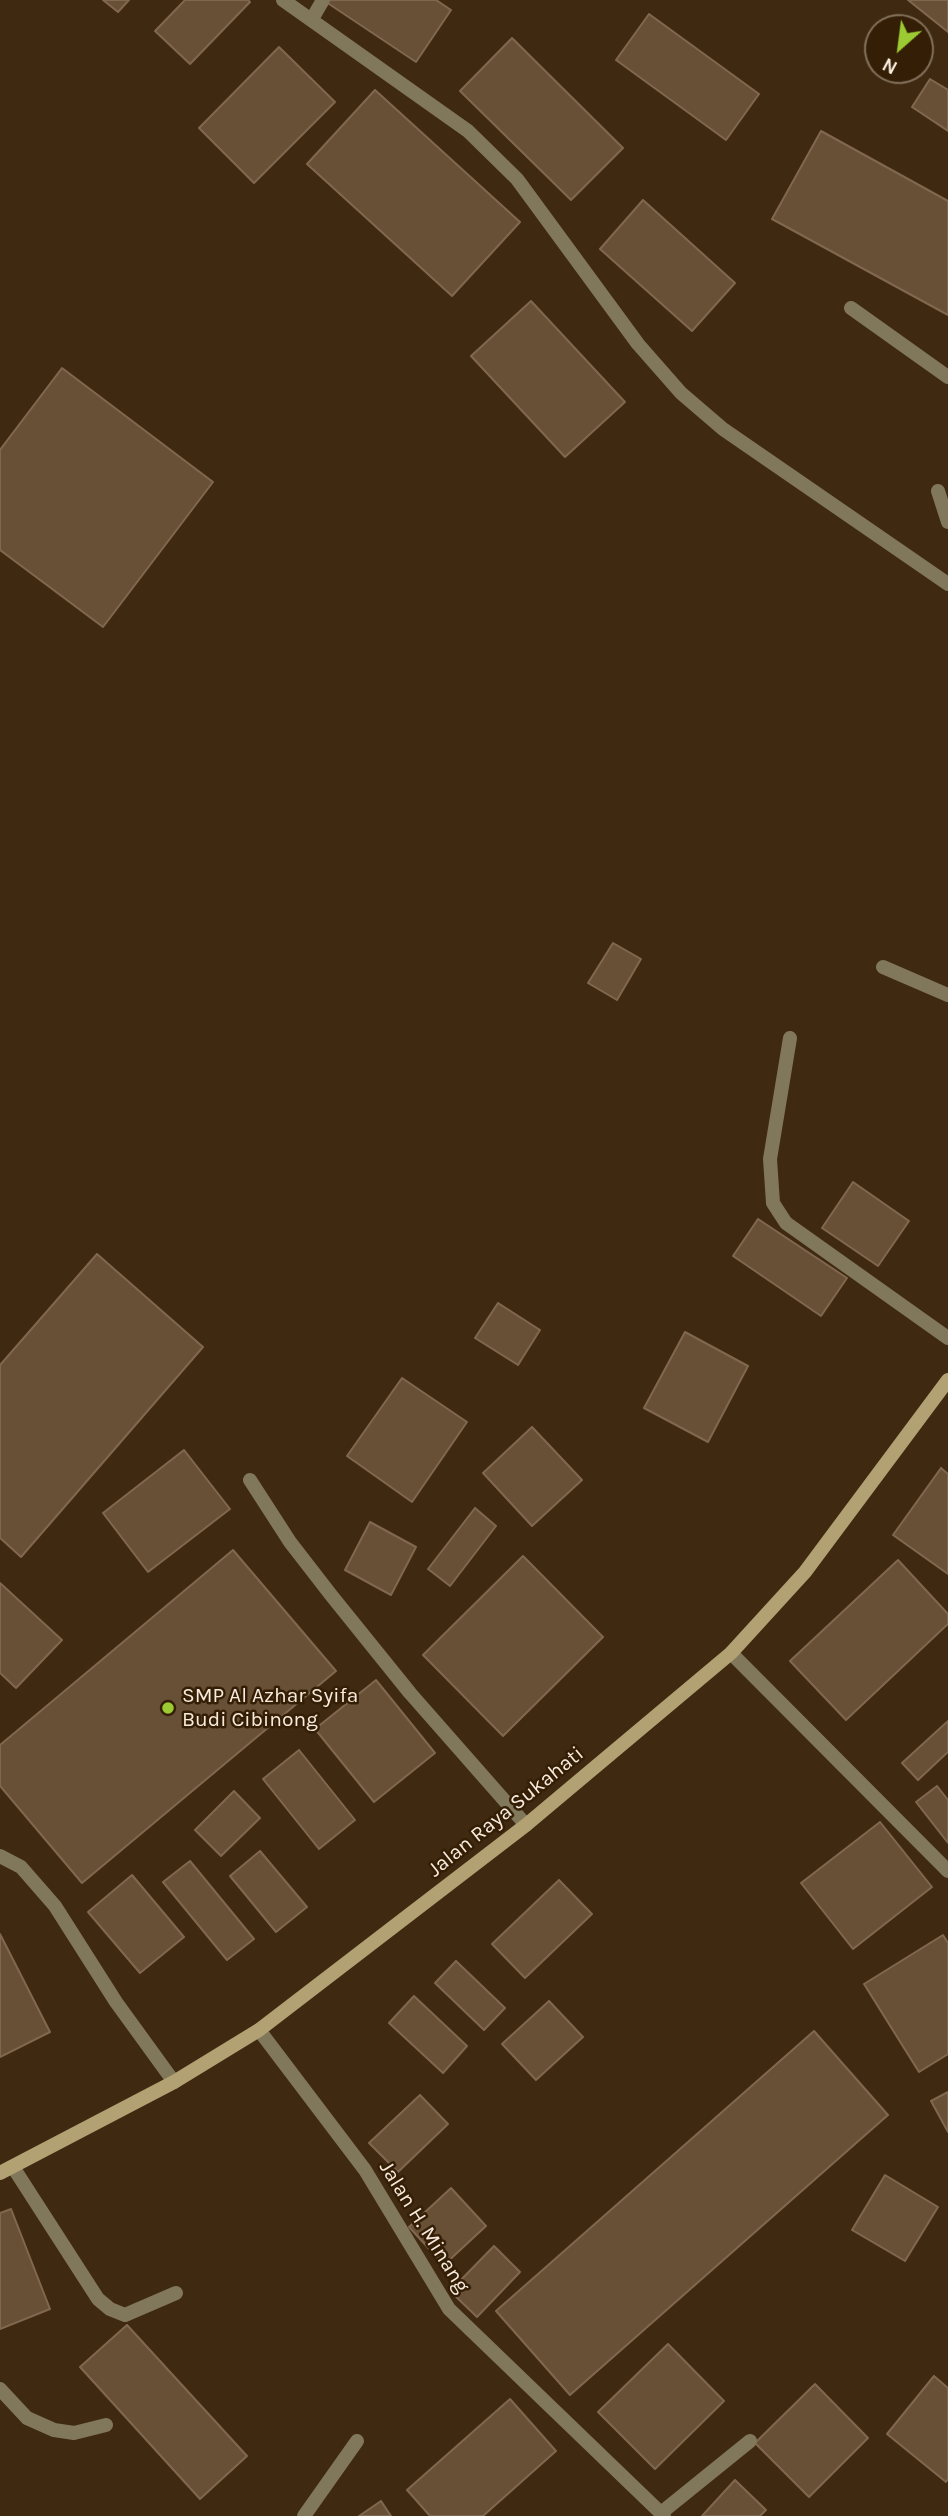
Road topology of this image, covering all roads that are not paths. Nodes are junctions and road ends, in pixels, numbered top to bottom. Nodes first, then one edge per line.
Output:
1 (283, 0) edge
2 (323, 0) edge
3 (312, 19) junction
4 (851, 308) dead end
5 (948, 377) edge
6 (938, 491) dead end
7 (948, 522) edge
8 (948, 584) edge
9 (883, 967) dead end
10 (948, 995) edge
11 (790, 1038) dead end
12 (948, 1338) edge
13 (948, 1380) edge
14 (250, 1480) dead end
15 (731, 1653) junction
16 (526, 1825) junction
17 (0, 1856) edge
18 (948, 1871) edge
19 (259, 2030) junction
20 (174, 2082) junction
21 (7, 2170) edge
22 (176, 2293) dead end
23 (0, 2389) edge
24 (106, 2425) dead end
25 (357, 2441) dead end
26 (750, 2441) dead end
27 (662, 2514) edge
28 (304, 2516) edge

1 - 3 street
2 - 3 street
3 - 8 street
4 - 5 street
6 - 7 street
9 - 10 street
11 - 12 street
13 - 15 main road, Jalan Raya Sukahati
14 - 16 street
15 - 16 main road, Jalan Raya Sukahati
15 - 18 street
16 - 19 main road, Jalan Raya Sukahati
17 - 20 street
19 - 20 main road, Jalan Raya Sukahati
19 - 27 street, Jalan H. Minang
20 - 21 main road, Jalan Raya Sukahati
21 - 22 street
23 - 24 street
25 - 28 street
26 - 27 street

